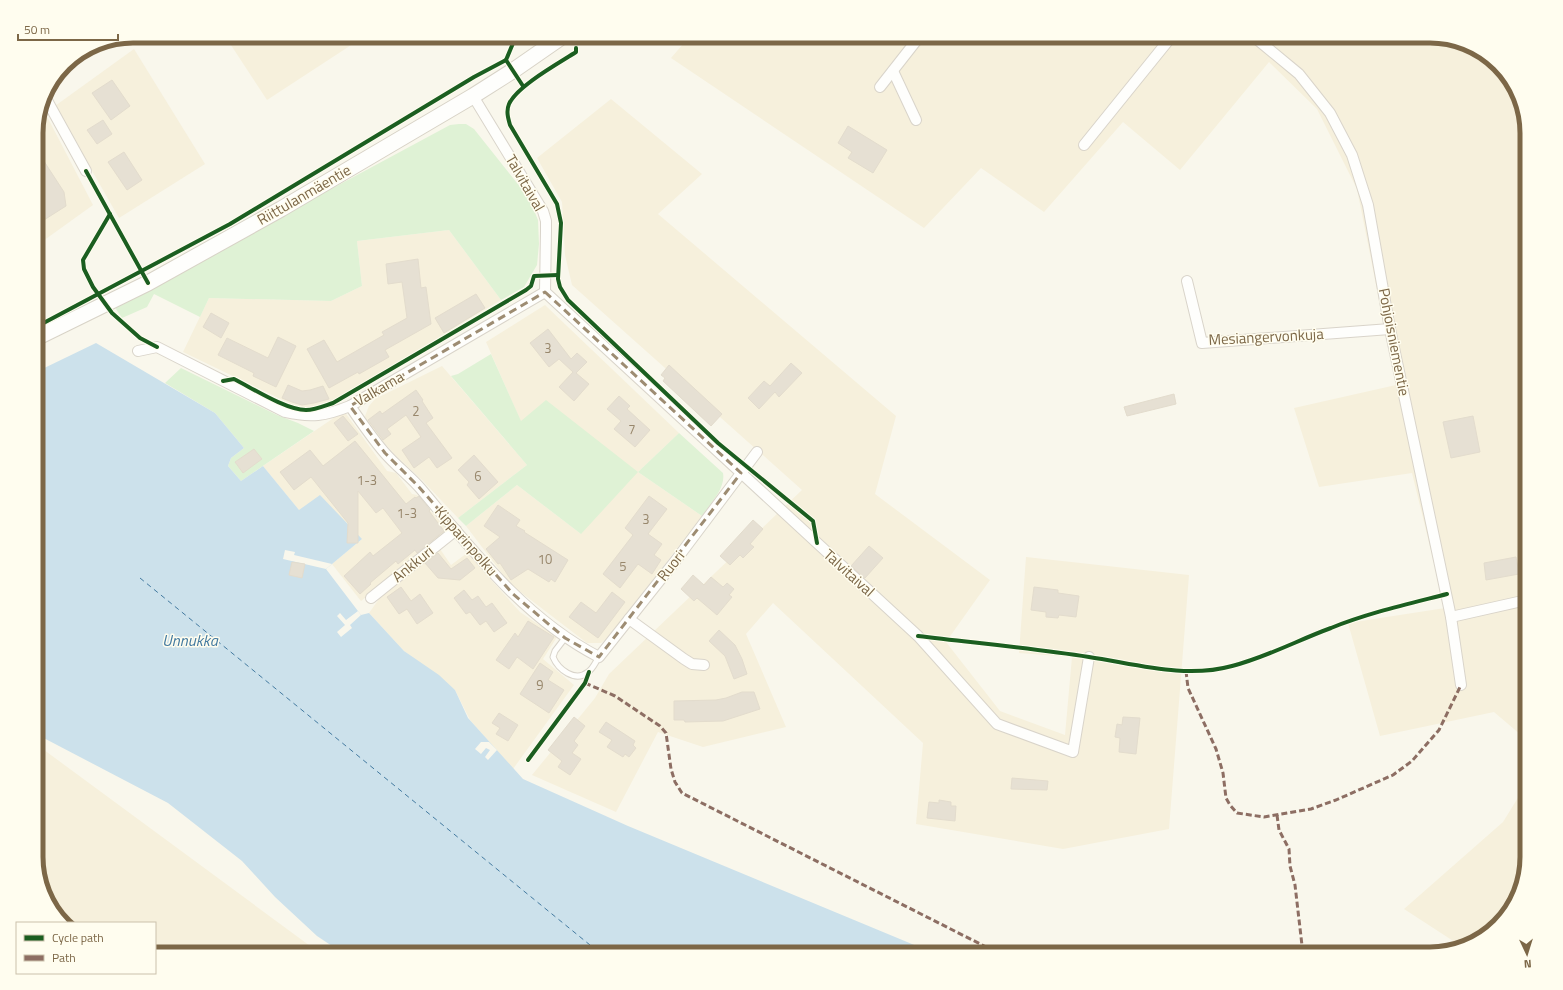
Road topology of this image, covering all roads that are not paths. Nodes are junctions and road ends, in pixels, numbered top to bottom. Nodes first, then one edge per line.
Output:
1 (544, 43) edge
2 (915, 43) edge
3 (1166, 43) edge
4 (1261, 43) edge
5 (893, 71) junction
6 (880, 87) dead end
7 (473, 96) junction
8 (48, 103) edge
9 (916, 120) dead end
10 (1084, 145) dead end
11 (86, 171) dead end
12 (1187, 281) dead end
13 (545, 292) junction
14 (1390, 329) junction
15 (43, 335) edge
16 (138, 351) dead end
17 (350, 406) junction
18 (757, 452) dead end
19 (741, 473) junction
20 (456, 530) junction
21 (371, 598) dead end
22 (1520, 602) edge
23 (1451, 617) junction
24 (629, 619) junction
25 (565, 638) junction
26 (599, 656) junction
27 (1089, 657) dead end
28 (704, 665) dead end
29 (1461, 685) dead end

1 - 7 street, Riittulanmäentie
2 - 5 street
3 - 10 street
4 - 14 street, Pohjoisniementie
5 - 6 street
5 - 9 street
7 - 13 street, Talvitaival
7 - 15 street, Riittulanmäentie
8 - 11 street
12 - 14 street, Mesiangervonkuja
13 - 17 street, Valkama
13 - 19 street, Talvitaival
14 - 23 street, Pohjoisniementie
16 - 17 street, Valkama
17 - 20 street, Kipparinpolku
18 - 19 street, Ruori
19 - 24 street, Ruori
19 - 27 street, Talvitaival
20 - 21 street, Ankkuri
20 - 25 street, Kipparinpolku
22 - 23 street
23 - 29 street, Pohjoisniementie
24 - 26 street, Ruori
24 - 28 street
25 - 26 street, Kipparinpolku
25 - 26 lane

